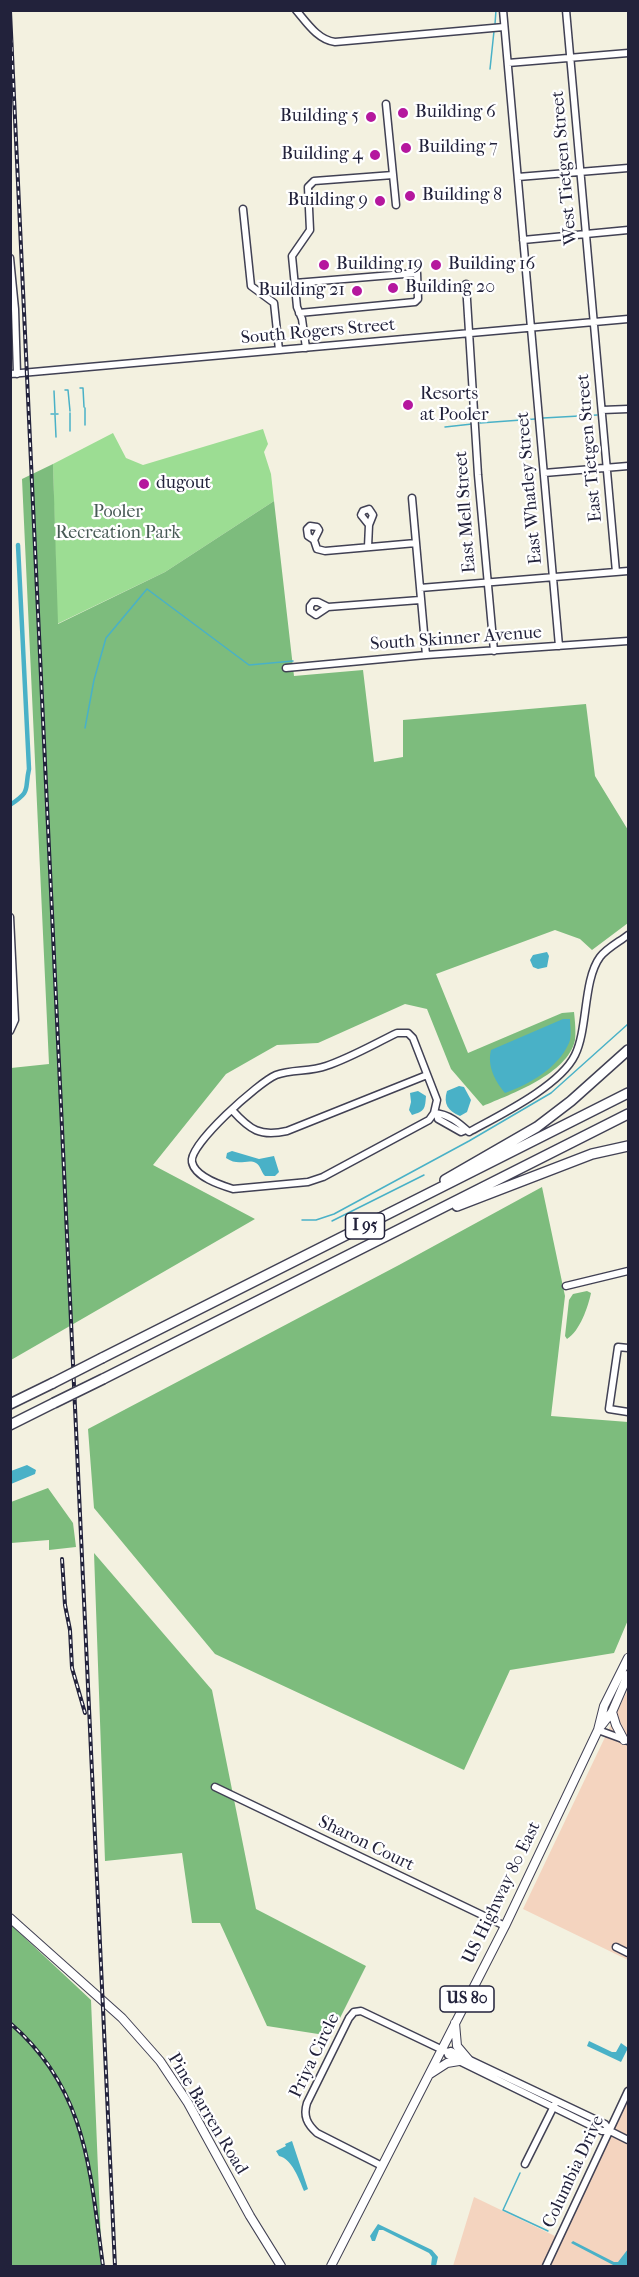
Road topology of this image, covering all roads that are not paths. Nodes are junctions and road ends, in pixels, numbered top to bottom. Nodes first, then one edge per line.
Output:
1 (296, 10) edge
2 (503, 10) edge
3 (566, 10) edge
4 (504, 27) junction
5 (628, 53) edge
6 (570, 58) junction
7 (508, 63) junction
8 (386, 104) dead end
9 (628, 168) edge
10 (580, 171) junction
11 (393, 175) junction
12 (518, 177) junction
13 (396, 205) dead end
14 (243, 209) dead end
15 (628, 230) edge
16 (586, 234) junction
17 (523, 240) junction
18 (10, 258) edge
19 (295, 283) junction
20 (466, 284) dead end
21 (13, 310) edge
22 (299, 313) junction
23 (628, 319) edge
24 (593, 322) junction
25 (531, 328) junction
26 (470, 333) junction
27 (306, 348) junction
28 (279, 350) junction
29 (14, 374) edge
30 (628, 409) edge
31 (602, 410) junction
32 (628, 466) edge
33 (608, 467) junction
34 (544, 473) junction
35 (412, 498) dead end
36 (369, 525) dead end
37 (314, 540) dead end
38 (416, 543) junction
39 (368, 547) junction
40 (628, 571) edge
41 (616, 572) junction
42 (554, 578) junction
43 (487, 583) junction
44 (420, 588) junction
45 (420, 600) junction
46 (328, 607) dead end
47 (628, 641) edge
48 (559, 646) junction
49 (494, 651) junction
50 (426, 655) junction
51 (286, 668) dead end
52 (10, 917) edge
53 (628, 935) edge
54 (12, 974) edge
55 (10, 1031) edge
56 (628, 1050) edge
57 (427, 1075) junction
58 (628, 1093) edge
59 (232, 1110) junction
60 (436, 1113) junction
61 (628, 1114) edge
62 (628, 1146) edge
63 (392, 1213) junction
64 (423, 1217) junction
65 (628, 1271) edge
66 (566, 1286) dead end
67 (628, 1348) edge
68 (10, 1404) edge
69 (628, 1412) edge
70 (10, 1425) edge
71 (628, 1658) edge
72 (628, 1675) edge
73 (612, 1712) junction
74 (598, 1730) junction
75 (626, 1740) edge
76 (215, 1787) dead end
77 (10, 1918) edge
78 (505, 1926) junction
79 (616, 1947) dead end
80 (628, 1953) edge
81 (455, 2022) junction
82 (444, 2051) junction
83 (464, 2060) junction
84 (429, 2075) junction
85 (628, 2091) edge
86 (555, 2104) junction
87 (610, 2131) junction
88 (628, 2140) edge
89 (525, 2164) dead end
90 (382, 2166) junction
91 (340, 2251) junction
92 (281, 2266) edge
93 (325, 2266) edge
94 (332, 2266) edge
95 (546, 2266) edge

1 - 4 street
2 - 4 street, East Whatley Street
3 - 6 street, West Tietgen Street
4 - 7 street, East Whatley Street
5 - 6 street
6 - 7 street
6 - 10 street, West Tietgen Street
7 - 12 street, East Whatley Street
8 - 11 street
9 - 10 street
10 - 12 street
10 - 16 street, West Tietgen Street
11 - 13 street
11 - 19 street
12 - 17 street, East Whatley Street
14 - 28 street
15 - 16 street
16 - 17 street
16 - 24 street, West Tietgen Street
17 - 25 street, East Whatley Street
18 - 21 street
19 - 22 street
19 - 22 street
20 - 26 street, East Mell Street
21 - 29 street
22 - 27 street
23 - 24 street, South Rogers Street
24 - 25 street, South Rogers Street
24 - 31 street, East Tietgen Street
25 - 26 street, South Rogers Street
25 - 34 street, East Whatley Street
26 - 27 street, South Rogers Street
26 - 43 street, East Mell Street
27 - 28 street, South Rogers Street
28 - 29 street, South Rogers Street
30 - 31 street
31 - 33 street, East Tietgen Street
32 - 33 street
33 - 34 street
33 - 41 street, East Tietgen Street
34 - 42 street, East Whatley Street
35 - 38 street
36 - 39 street
37 - 39 street
38 - 39 street
38 - 44 street
40 - 41 street
41 - 42 street
42 - 43 street
42 - 48 street, East Whatley Street
43 - 44 street
43 - 49 street, East Mell Street
44 - 45 street
45 - 46 street
45 - 50 street
47 - 48 street, South Skinner Avenue
48 - 49 street, South Skinner Avenue
49 - 50 street, South Skinner Avenue
50 - 51 street, South Skinner Avenue
52 - 54 street
53 - 60 street
54 - 55 street
56 - 63 highway
57 - 59 street
57 - 59 street
57 - 60 street
58 - 63 highway, I 95
59 - 60 street
61 - 64 highway, I 95
62 - 64 highway
63 - 68 highway, I 95, bridge
64 - 70 highway, I 95, bridge
65 - 66 street
67 - 69 street
71 - 74 main road, US Highway 80 East / US 80
72 - 73 main road, US 80
73 - 74 main road, US 80
73 - 75 main road
74 - 75 street
74 - 78 main road, US Highway 80 East / US 80
76 - 78 street, Sharon Court
77 - 92 main road, Pine Barren Road
78 - 81 main road, US Highway 80 East / US 80
79 - 80 street
81 - 82 main road, US Highway 80 East / US 80
81 - 83 main road
82 - 83 street, Priya Circle
82 - 84 main road, US Highway 80 East / US 80
82 - 90 street, Priya Circle
83 - 84 main road
83 - 86 street, Priya Circle
84 - 90 main road, US Highway 80 East / US 80
85 - 87 street, Columbia Drive
86 - 87 street, Priya Circle
86 - 89 street
87 - 88 street, Priya Circle
87 - 95 street, Columbia Drive
90 - 91 main road, US Highway 80 East / US 80
91 - 93 main road
91 - 94 main road, US Highway 80 East / US 80

